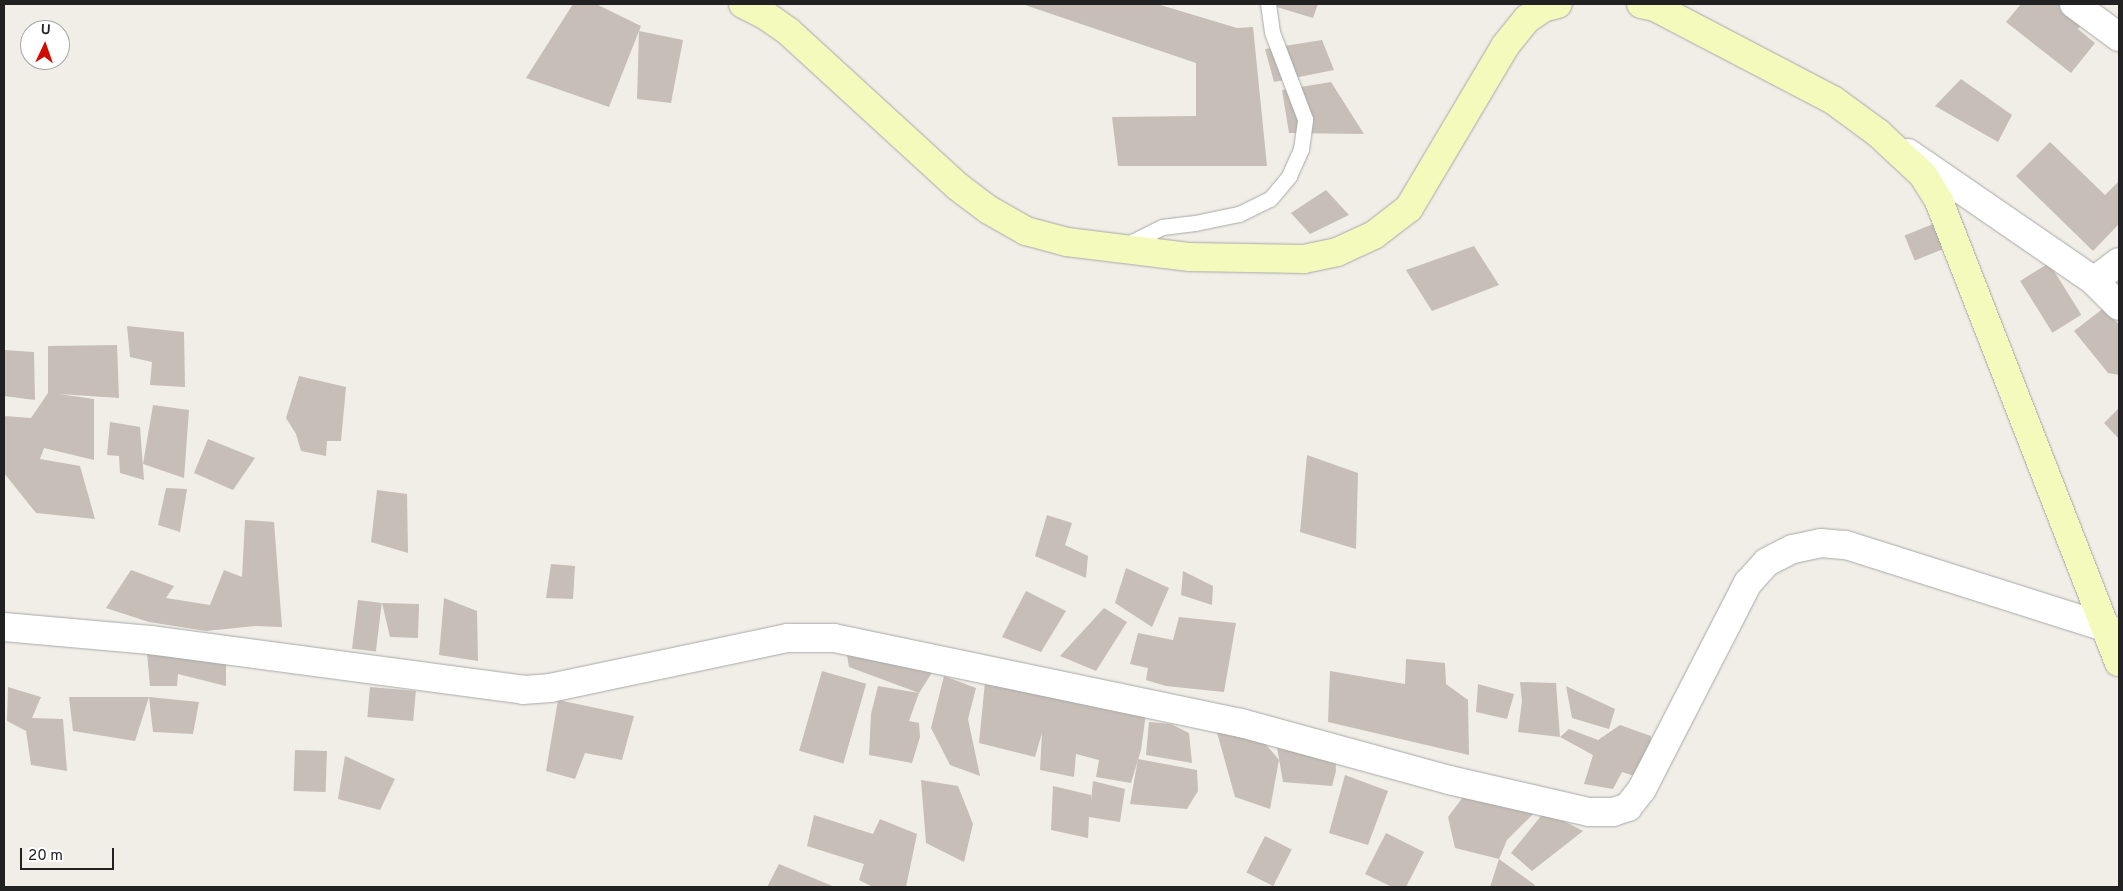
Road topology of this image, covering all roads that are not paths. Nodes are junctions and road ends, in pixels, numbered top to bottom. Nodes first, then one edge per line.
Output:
1 (743, 4) edge
2 (1268, 4) edge
3 (1558, 4) edge
4 (1641, 4) edge
5 (2074, 4) edge
6 (2119, 37) edge
7 (1878, 133) junction
8 (1120, 249) junction
9 (2119, 262) edge
10 (2094, 281) junction
11 (2119, 306) edge
12 (4, 626) edge
13 (2108, 628) junction
14 (2119, 662) edge

1 - 8 street
2 - 8 lane
3 - 8 street
4 - 7 street
5 - 6 street
7 - 10 street
7 - 13 street
9 - 10 street
10 - 11 street
12 - 13 street
13 - 14 street

